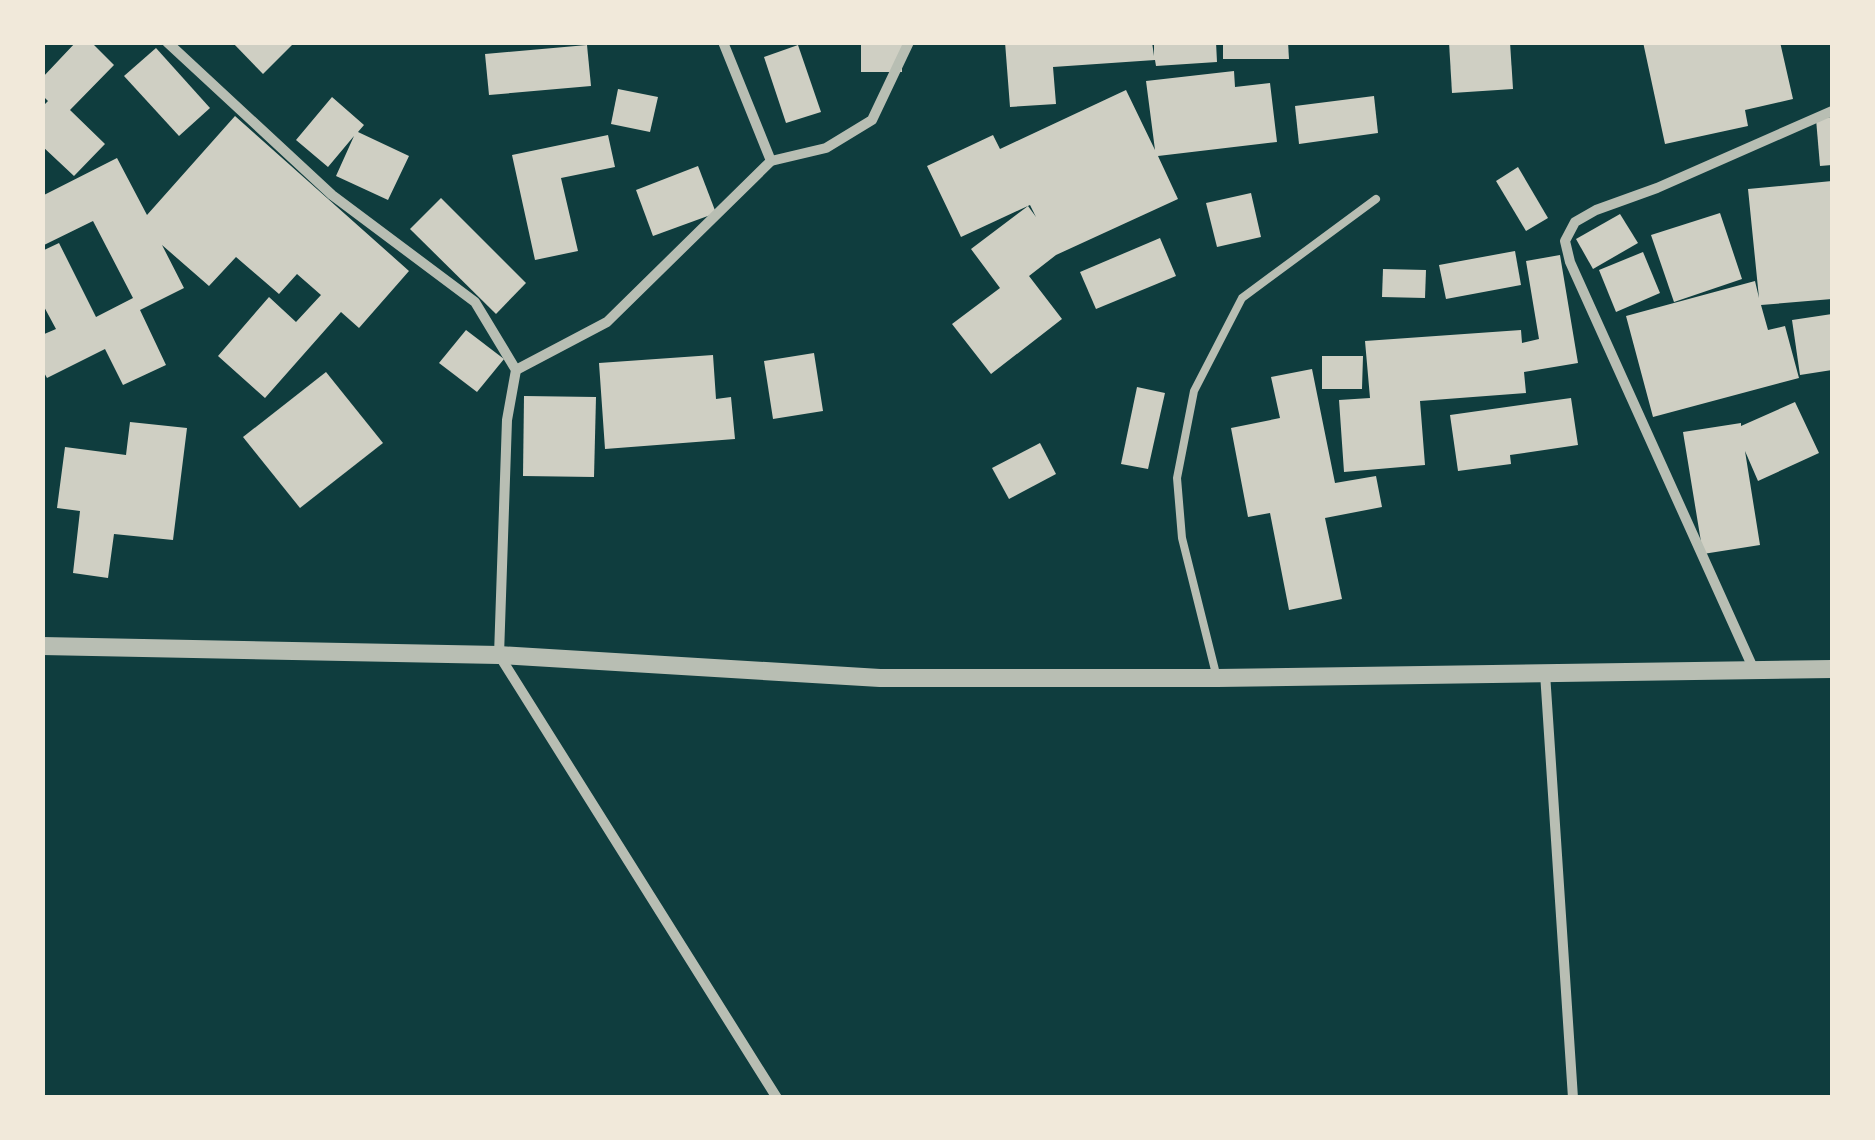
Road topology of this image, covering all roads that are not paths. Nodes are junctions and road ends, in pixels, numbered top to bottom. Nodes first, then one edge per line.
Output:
1 (167, 42) edge
2 (723, 42) edge
3 (909, 42) edge
4 (1832, 111) edge
5 (771, 161) junction
6 (1376, 200) dead end
7 (516, 370) junction
8 (42, 646) edge
9 (499, 655) junction
10 (1832, 669) edge
11 (1754, 670) junction
12 (1545, 673) junction
13 (1217, 678) junction
14 (778, 1098) edge
15 (1573, 1098) edge

1 - 7 street
2 - 5 street
3 - 5 street
4 - 11 street
5 - 7 street
6 - 13 lane
7 - 9 street
8 - 9 street
9 - 13 street
9 - 14 street
10 - 11 street
11 - 12 street
12 - 13 street
12 - 15 street

